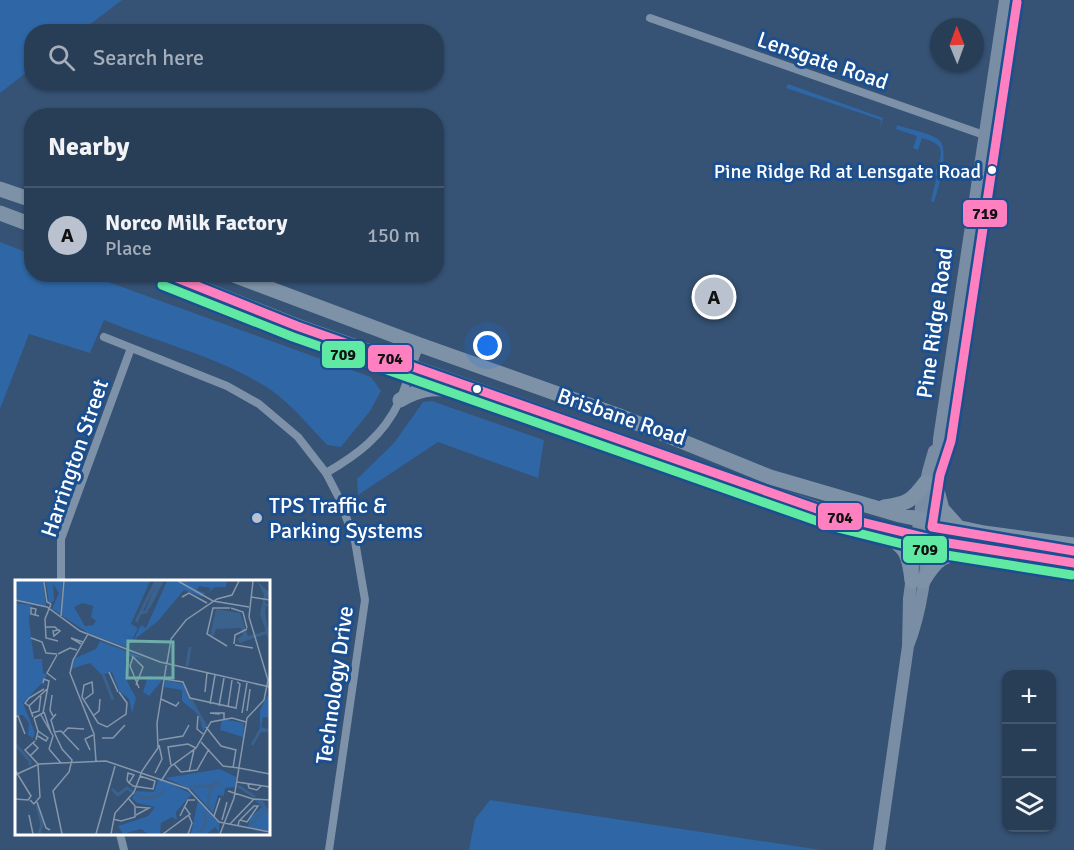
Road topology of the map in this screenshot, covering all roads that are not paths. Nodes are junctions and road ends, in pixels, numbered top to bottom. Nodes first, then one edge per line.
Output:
1 (1005, 0) edge
2 (650, 18) dead end
3 (984, 135) junction
4 (0, 189) edge
5 (24, 197) edge
6 (0, 213) edge
7 (24, 222) edge
8 (186, 282) edge
9 (252, 282) edge
10 (104, 337) dead end
11 (420, 345) junction
12 (131, 348) junction
13 (412, 366) junction
14 (400, 400) junction
15 (543, 412) junction
16 (326, 473) junction
17 (931, 483) junction
18 (872, 508) junction
19 (925, 520) junction
20 (872, 526) junction
21 (959, 528) junction
22 (924, 538) junction
23 (1074, 545) edge
24 (1001, 552) junction
25 (1074, 563) edge
26 (61, 580) edge
27 (918, 581) junction
28 (120, 835) edge
29 (124, 850) edge
30 (328, 850) edge
31 (879, 850) edge

1 - 3 street, Pine Ridge Road
2 - 3 street, Lensgate Road
3 - 17 street, Pine Ridge Road
4 - 5 highway
6 - 7 highway
8 - 13 highway, Brisbane Road
9 - 11 highway, Brisbane Road
10 - 12 street, Technology Drive
11 - 13 street
11 - 18 highway, Brisbane Road
12 - 16 street, Technology Drive
12 - 26 street, Harrington Street
13 - 14 street
13 - 15 highway, Brisbane Road
14 - 15 highway
14 - 16 street
15 - 20 highway, Brisbane Road
16 - 30 street, Technology Drive
17 - 18 highway
17 - 19 street, Pine Ridge Road
17 - 21 highway
18 - 19 highway, Brisbane Road
19 - 21 highway, Brisbane Road
19 - 22 street, Pine Ridge Road
20 - 22 highway, Brisbane Road
20 - 27 highway
21 - 23 highway, Brisbane Road
22 - 24 highway, Brisbane Road
22 - 27 street, Pine Ridge Road
24 - 25 highway, Brisbane Road
24 - 27 highway
27 - 31 street, Pine Ridge Road
28 - 29 street

